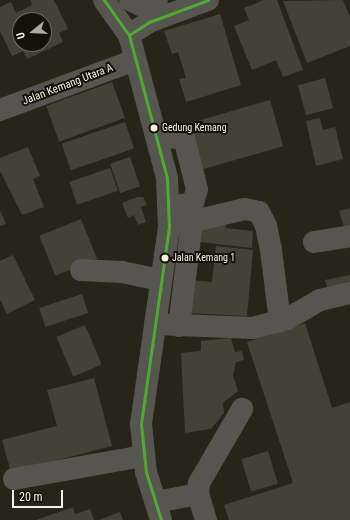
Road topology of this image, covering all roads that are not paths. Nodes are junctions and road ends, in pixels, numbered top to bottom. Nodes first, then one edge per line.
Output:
1 (104, 0) edge
2 (130, 0) edge
3 (157, 0) edge
4 (208, 0) edge
5 (129, 35) junction
6 (135, 60) junction
7 (0, 110) edge
8 (158, 137) junction
9 (169, 217) junction
10 (192, 222) junction
11 (350, 236) edge
12 (314, 242) dead end
13 (81, 270) dead end
14 (160, 280) junction
15 (350, 293) edge
16 (280, 321) junction
17 (155, 324) junction
18 (180, 326) junction
19 (242, 409) dead end
20 (143, 456) junction
21 (14, 479) dead end
22 (198, 494) junction
23 (158, 511) edge
24 (206, 520) edge

1 - 5 street
2 - 3 street
4 - 5 street
5 - 6 street
6 - 7 street, Jalan Kemang Utara A
6 - 8 street
8 - 9 street
8 - 9 street
9 - 10 street
9 - 14 street
10 - 16 street
10 - 18 street
11 - 12 street
13 - 14 street
14 - 17 street
15 - 16 street
16 - 18 street
17 - 18 street
17 - 20 street
19 - 22 street
20 - 21 street
20 - 23 street
22 - 23 street
22 - 24 street

